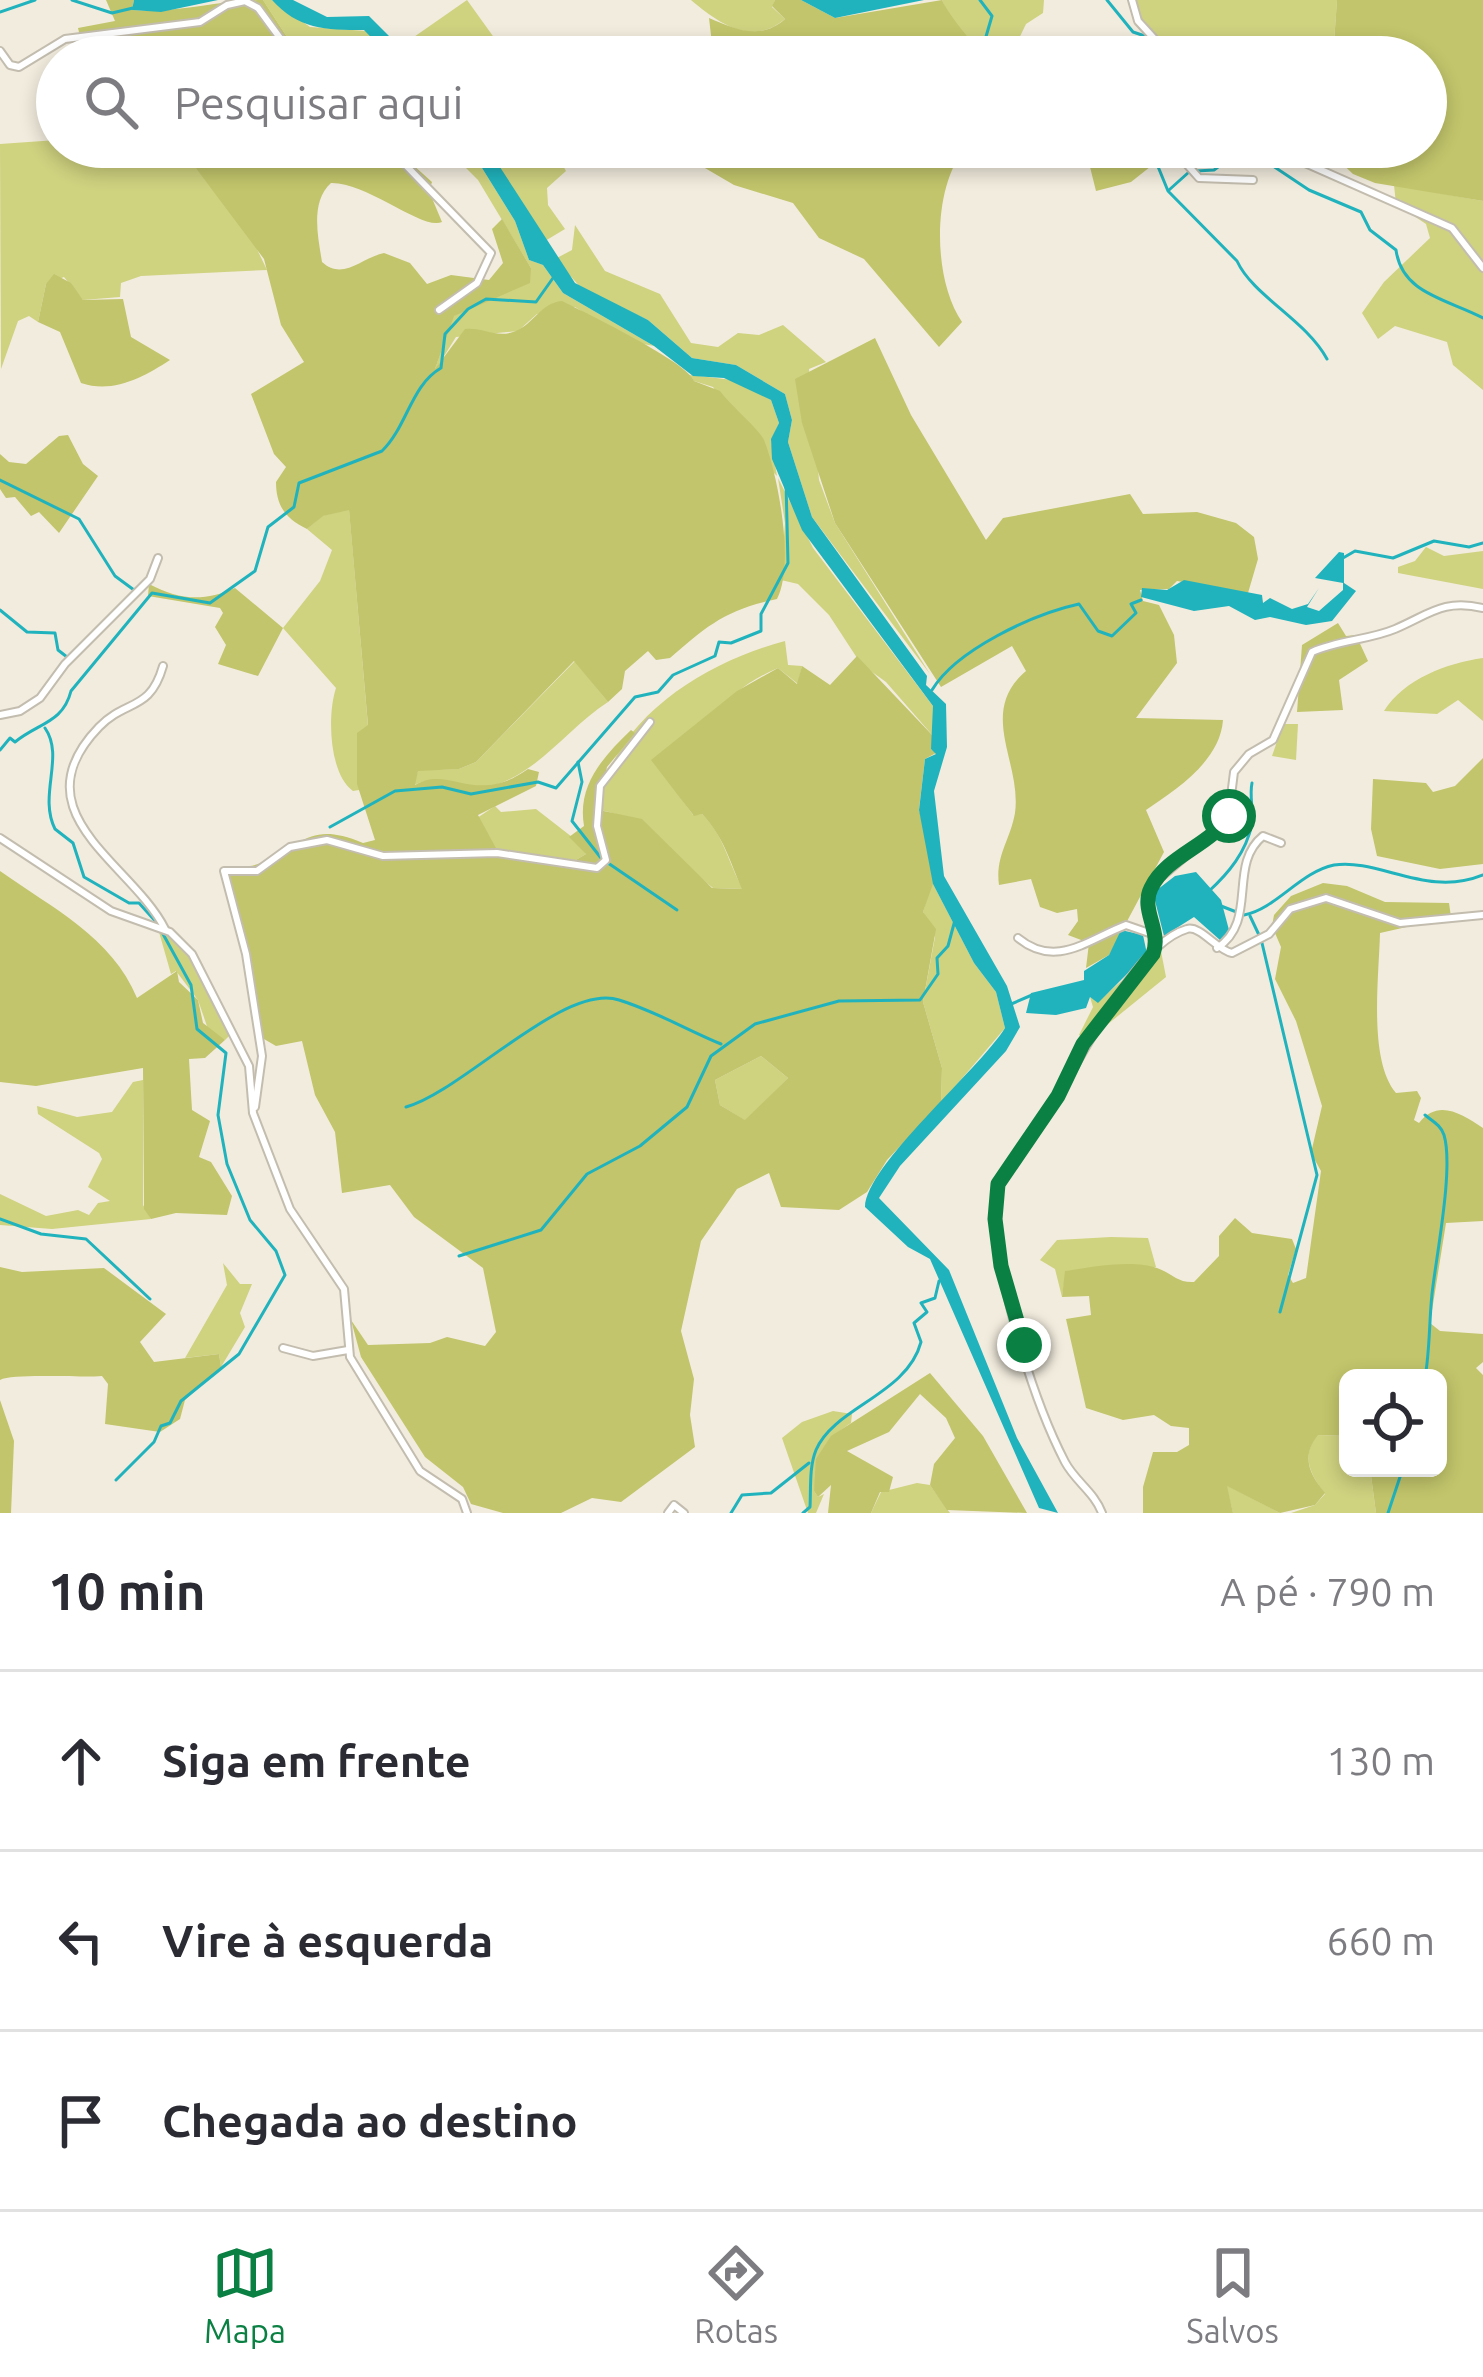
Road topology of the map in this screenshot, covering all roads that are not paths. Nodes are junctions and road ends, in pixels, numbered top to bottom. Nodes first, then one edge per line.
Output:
1 (1132, 0) edge
2 (88, 36) edge
3 (279, 36) edge
4 (1152, 36) edge
5 (0, 51) edge
6 (36, 57) edge
7 (408, 168) edge
8 (1190, 168) edge
9 (1316, 168) edge
10 (1253, 179) dead end
11 (1483, 268) edge
12 (439, 310) dead end
13 (158, 558) dead end
14 (1483, 608) edge
15 (164, 666) dead end
16 (0, 715) edge
17 (650, 722) dead end
18 (0, 838) edge
19 (1281, 842) dead end
20 (1483, 915) edge
21 (164, 929) junction
22 (1156, 935) junction
23 (1018, 938) dead end
24 (1156, 946) junction
25 (1217, 948) junction
26 (253, 1113) junction
27 (283, 1348) dead end
28 (348, 1350) junction
29 (671, 1509) edge
30 (467, 1513) edge
31 (684, 1513) edge
32 (1102, 1513) edge

1 - 4 street
2 - 3 street
5 - 6 street
7 - 12 street
8 - 10 street
9 - 11 street
13 - 16 street
14 - 22 street
15 - 21 street
17 - 26 street
18 - 21 street
19 - 25 street
20 - 25 street
21 - 26 street
22 - 23 street
22 - 24 street
24 - 25 street
24 - 32 street
26 - 28 street
27 - 28 street
28 - 30 street
29 - 31 street

